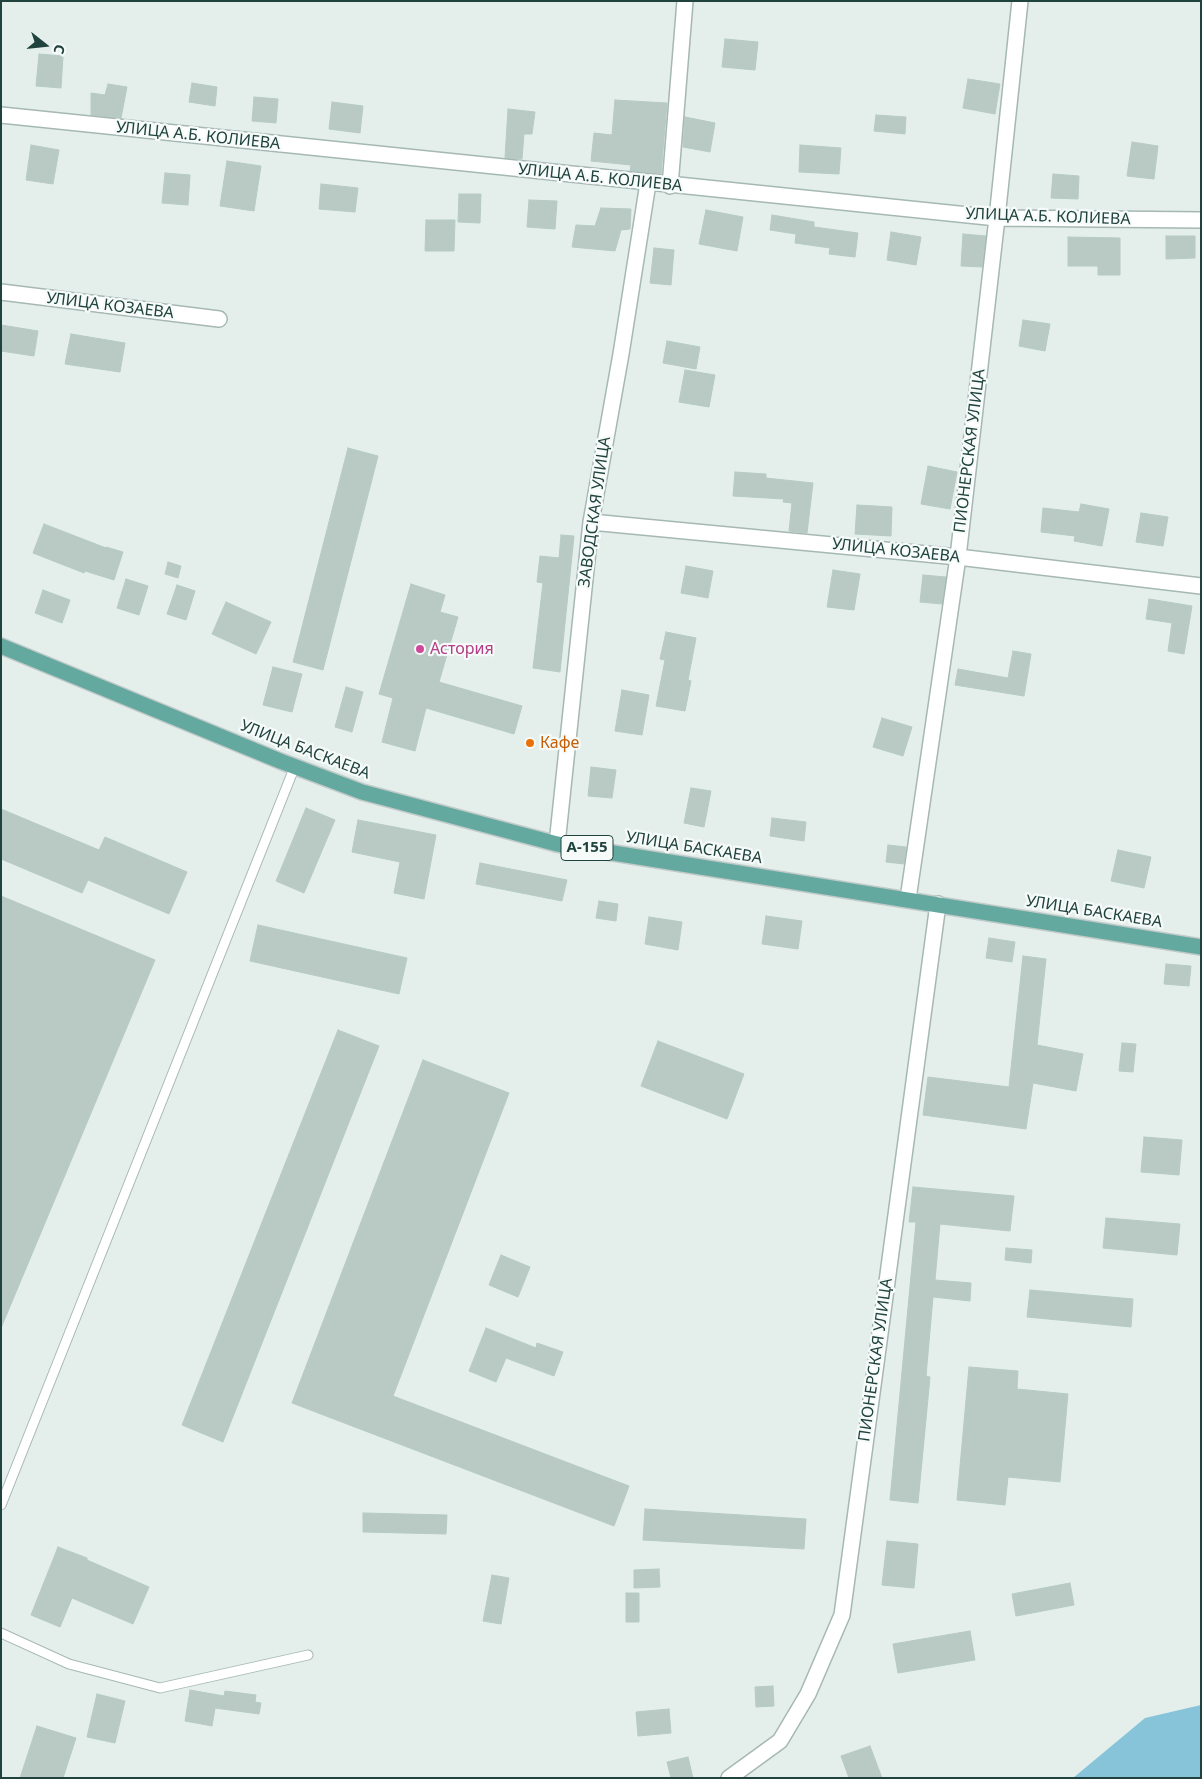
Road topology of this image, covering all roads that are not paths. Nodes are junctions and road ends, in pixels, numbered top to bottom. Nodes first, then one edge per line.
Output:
1 (685, 1) edge
2 (1020, 1) edge
3 (1, 115) edge
4 (648, 183) junction
5 (670, 186) junction
6 (997, 218) junction
7 (1201, 220) edge
8 (1, 292) edge
9 (219, 319) dead end
10 (591, 522) junction
11 (958, 557) junction
12 (1201, 586) edge
13 (1, 646) edge
14 (295, 766) junction
15 (557, 844) junction
16 (908, 899) junction
17 (938, 904) junction
18 (1201, 947) edge
19 (1, 1505) edge
20 (1, 1633) edge
21 (308, 1654) dead end
22 (729, 1778) edge

1 - 5 street
2 - 6 street, ПИОНЕРСКАЯ УЛИЦА
3 - 4 street, УЛИЦА А.Б. КОЛИЕВА
4 - 5 street, УЛИЦА А.Б. КОЛИЕВА
4 - 10 street, ЗАВОДСКАЯ УЛИЦА
5 - 6 street, УЛИЦА А.Б. КОЛИЕВА
6 - 7 street, УЛИЦА А.Б. КОЛИЕВА
6 - 11 street, ПИОНЕРСКАЯ УЛИЦА
8 - 9 street, УЛИЦА КОЗАЕВА
10 - 11 street, УЛИЦА КОЗАЕВА
10 - 15 street, ЗАВОДСКАЯ УЛИЦА
11 - 12 street, УЛИЦА КОЗАЕВА
11 - 16 street, ПИОНЕРСКАЯ УЛИЦА
13 - 14 main road, УЛИЦА БАСКАЕВА / А-155
14 - 15 main road, УЛИЦА БАСКАЕВА / А-155
14 - 19 lane
15 - 16 main road, УЛИЦА БАСКАЕВА / А-155
16 - 17 main road, УЛИЦА БАСКАЕВА / А-155
17 - 18 main road, УЛИЦА БАСКАЕВА / А-155
17 - 22 street, ПИОНЕРСКАЯ УЛИЦА
20 - 21 lane

